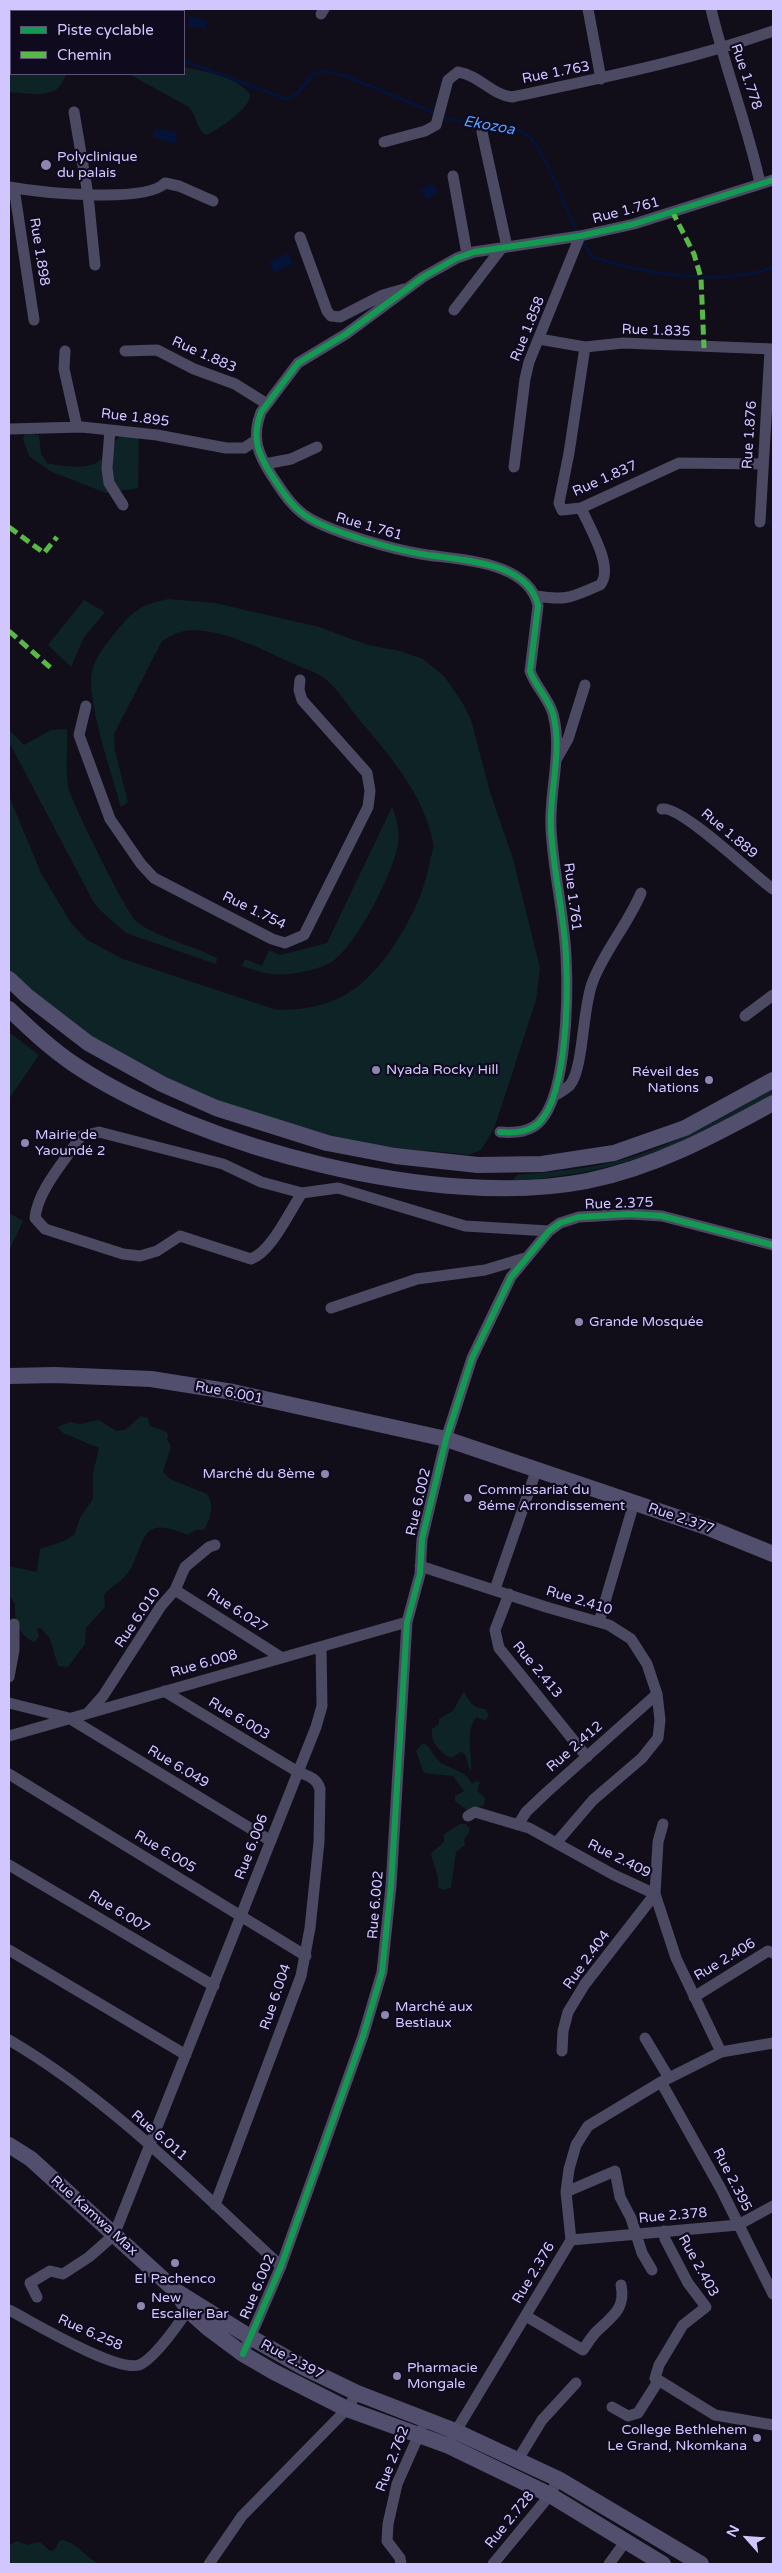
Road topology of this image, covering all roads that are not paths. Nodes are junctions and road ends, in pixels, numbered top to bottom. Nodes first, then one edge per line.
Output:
1 (588, 9) edge
2 (711, 9) edge
3 (773, 31) edge
4 (720, 49) junction
5 (601, 79) junction
6 (74, 112) dead end
7 (482, 132) dead end
8 (384, 142) dead end
9 (453, 176) dead end
10 (773, 180) edge
11 (760, 183) junction
12 (11, 187) edge
13 (88, 195) junction
14 (213, 202) dead end
15 (580, 236) junction
16 (300, 237) dead end
17 (504, 248) junction
18 (467, 254) junction
19 (95, 265) dead end
20 (410, 287) junction
21 (454, 310) dead end
22 (34, 320) dead end
23 (539, 339) junction
24 (585, 347) junction
25 (772, 349) edge
26 (66, 351) dead end
27 (125, 351) dead end
28 (267, 404) junction
29 (77, 427) junction
30 (9, 429) edge
31 (110, 430) junction
32 (255, 441) junction
33 (317, 446) dead end
34 (265, 464) junction
35 (763, 464) junction
36 (514, 467) dead end
37 (122, 504) dead end
38 (581, 508) junction
39 (760, 522) dead end
40 (536, 596) junction
41 (300, 680) dead end
42 (585, 685) dead end
43 (86, 706) dead end
44 (555, 762) junction
45 (662, 808) dead end
46 (773, 889) edge
47 (641, 893) dead end
48 (9, 979) edge
49 (773, 995) edge
50 (9, 1009) edge
51 (745, 1016) dead end
52 (773, 1080) edge
53 (554, 1096) junction
54 (773, 1103) edge
55 (500, 1132) dead end
56 (322, 1163) junction
57 (328, 1188) junction
58 (302, 1193) junction
59 (549, 1231) junction
60 (773, 1245) edge
61 (525, 1258) junction
62 (330, 1308) dead end
63 (9, 1376) edge
64 (446, 1439) junction
65 (536, 1471) junction
66 (634, 1504) junction
67 (215, 1546) dead end
68 (773, 1554) edge
69 (420, 1566) junction
70 (495, 1589) junction
71 (175, 1590) junction
72 (509, 1594) junction
73 (407, 1622) junction
74 (599, 1622) junction
75 (14, 1624) dead end
76 (321, 1647) junction
77 (282, 1658) junction
78 (9, 1677) edge
79 (164, 1691) junction
80 (657, 1694) junction
81 (9, 1703) edge
82 (88, 1713) junction
83 (69, 1718) junction
84 (9, 1736) edge
85 (587, 1757) junction
86 (298, 1772) junction
87 (9, 1774) edge
88 (468, 1816) dead end
89 (518, 1824) junction
90 (663, 1824) dead end
91 (271, 1841) junction
92 (557, 1842) junction
93 (9, 1865) edge
94 (655, 1894) junction
95 (241, 1916) junction
96 (9, 1950) edge
97 (773, 1953) edge
98 (306, 1956) junction
99 (214, 1986) junction
100 (694, 1997) junction
101 (646, 2038) dead end
102 (9, 2040) edge
103 (773, 2043) edge
104 (562, 2051) dead end
105 (721, 2052) junction
106 (186, 2054) junction
107 (665, 2080) junction
108 (9, 2145) edge
109 (151, 2147) junction
110 (566, 2192) junction
111 (215, 2205) junction
112 (773, 2206) edge
113 (738, 2225) junction
114 (664, 2231) junction
115 (636, 2234) junction
116 (114, 2235) junction
117 (571, 2240) junction
118 (281, 2266) junction
119 (773, 2267) edge
120 (652, 2270) dead end
121 (763, 2273) junction
122 (621, 2285) dead end
123 (176, 2291) joint
124 (773, 2294) edge
125 (37, 2298) dead end
126 (191, 2305) junction
127 (9, 2310) edge
128 (526, 2316) junction
129 (250, 2337) junction
130 (244, 2354) junction
131 (655, 2378) junction
132 (576, 2383) dead end
133 (357, 2393) junction
134 (612, 2407) dead end
135 (347, 2409) junction
136 (424, 2419) junction
137 (773, 2425) edge
138 (420, 2435) junction
139 (452, 2438) junction
140 (517, 2461) junction
141 (558, 2478) junction
142 (550, 2495) junction
143 (625, 2542) junction
144 (691, 2562) edge
145 (209, 2564) edge
146 (402, 2564) edge
147 (494, 2564) edge
148 (609, 2564) edge
149 (663, 2564) edge

1 - 5 street
2 - 4 street, Rue 1.778
3 - 4 street, Rue 1.763
4 - 5 street, Rue 1.763
4 - 11 street, Rue 1.778
5 - 8 street, Rue 1.763
6 - 13 street
7 - 17 street
9 - 18 street
10 - 11 street, Rue 1.761
11 - 15 street, Rue 1.761
12 - 13 street
12 - 22 street, Rue 1.898
13 - 14 street
13 - 19 street
15 - 17 street, Rue 1.761
15 - 23 street, Rue 1.858
16 - 20 street
17 - 18 street, Rue 1.761
17 - 21 street
18 - 20 street, Rue 1.761
20 - 28 street, Rue 1.761
23 - 24 street, Rue 1.835
23 - 36 street, Rue 1.858
24 - 25 street, Rue 1.835
24 - 38 street, Rue 1.837
25 - 35 street, Rue 1.876
26 - 29 street
27 - 28 street, Rue 1.883
28 - 32 street, Rue 1.761
29 - 30 street, Rue 1.895
29 - 31 street, Rue 1.895
31 - 32 street, Rue 1.895
31 - 37 street
32 - 34 street, Rue 1.761
33 - 34 street
34 - 40 street, Rue 1.761
35 - 38 street, Rue 1.837
35 - 39 street, Rue 1.876
38 - 40 street
40 - 44 street, Rue 1.761
41 - 43 street, Rue 1.754
42 - 44 street
44 - 53 street, Rue 1.761
45 - 46 street, Rue 1.889
47 - 53 street
48 - 52 main road
49 - 51 street
50 - 56 main road
53 - 55 street, Rue 1.761
54 - 56 main road
56 - 57 street
57 - 58 street
57 - 59 street
58 - 58 street
59 - 60 street, Rue 2.375
59 - 61 street, Rue 2.375
61 - 62 street
61 - 64 street, Rue 2.375
63 - 64 main road, Rue 6.001
64 - 65 main road, Rue 2.377
64 - 69 street, Rue 6.002
65 - 66 main road, Rue 2.377
65 - 70 street
66 - 68 main road, Rue 2.377
66 - 74 street
67 - 71 street, Rue 6.010
69 - 70 street, Rue 2.410
69 - 73 street, Rue 6.002
70 - 72 street, Rue 2.410
71 - 77 street, Rue 6.027
71 - 82 street, Rue 6.010
72 - 74 street, Rue 2.410
72 - 85 street, Rue 2.413
73 - 76 street, Rue 6.008
73 - 118 street, Rue 6.002
74 - 80 street, Rue 2.410
75 - 78 street
76 - 77 street, Rue 6.008
76 - 86 street, Rue 6.006
77 - 79 street, Rue 6.008
79 - 82 street, Rue 6.008
79 - 86 street, Rue 6.003
80 - 85 street, Rue 2.412
80 - 92 street, Rue 2.410
81 - 83 street
82 - 83 street, Rue 6.008
83 - 84 street, Rue 6.008
83 - 91 street, Rue 6.049
85 - 89 street, Rue 2.412
86 - 91 street, Rue 6.006
86 - 98 street, Rue 6.004
87 - 95 street, Rue 6.005
88 - 89 street, Rue 2.409
89 - 92 street, Rue 2.409
90 - 94 street
91 - 95 street, Rue 6.006
92 - 94 street, Rue 2.409
93 - 99 street, Rue 6.007
94 - 100 street, Rue 2.409
94 - 104 street, Rue 2.404
95 - 98 street, Rue 6.005
95 - 99 street, Rue 6.006
96 - 106 street
97 - 100 street, Rue 2.406
98 - 111 street, Rue 6.004
99 - 106 street, Rue 6.006
100 - 105 street, Rue 2.409
101 - 107 street, Rue 2.395
102 - 109 street, Rue 6.011
103 - 105 street, Rue 2.376
105 - 107 street, Rue 2.376
106 - 109 street, Rue 6.006
107 - 110 street, Rue 2.376
107 - 113 street, Rue 2.395
108 - 116 main road, Rue Kamwa Max
109 - 111 street, Rue 6.011
109 - 116 street, Rue 6.006
110 - 115 street
110 - 117 street, Rue 2.376
111 - 118 street, Rue 6.011
112 - 113 street, Rue 2.378
113 - 114 street, Rue 2.378
113 - 121 street, Rue 2.395
114 - 115 street, Rue 2.378
114 - 131 street, Rue 2.403
115 - 117 street, Rue 2.378
115 - 120 street
116 - 123 main road, Rue Kamwa Max
116 - 125 street
117 - 128 street, Rue 2.376
118 - 129 street, Rue 6.002
119 - 121 street
121 - 124 street, Rue 2.395
122 - 128 street
123 - 126 main road, Rue 2.397
126 - 127 street, Rue 6.258
126 - 129 main road, Rue 2.397
126 - 130 main road, Rue 2.397
128 - 139 street, Rue 2.376
129 - 130 street, Rue 6.002
129 - 133 main road, Rue 2.397
130 - 135 main road, Rue 2.397
131 - 134 street
131 - 137 street
132 - 140 street
133 - 135 street
133 - 136 main road, Rue 2.397
135 - 138 main road, Rue 2.397
135 - 145 street
136 - 138 street, Rue 2.762
136 - 139 main road, Rue 2.397
138 - 139 main road, Rue 2.397
138 - 146 street, Rue 2.762
139 - 140 main road, Rue 2.397
139 - 142 main road, Rue 2.397
140 - 141 main road, Rue 2.397
141 - 142 street, Rue 2.728
141 - 144 main road, Rue 2.397
142 - 143 main road, Rue 2.397
142 - 147 street, Rue 2.728
143 - 148 street
143 - 149 main road, Rue 2.397

